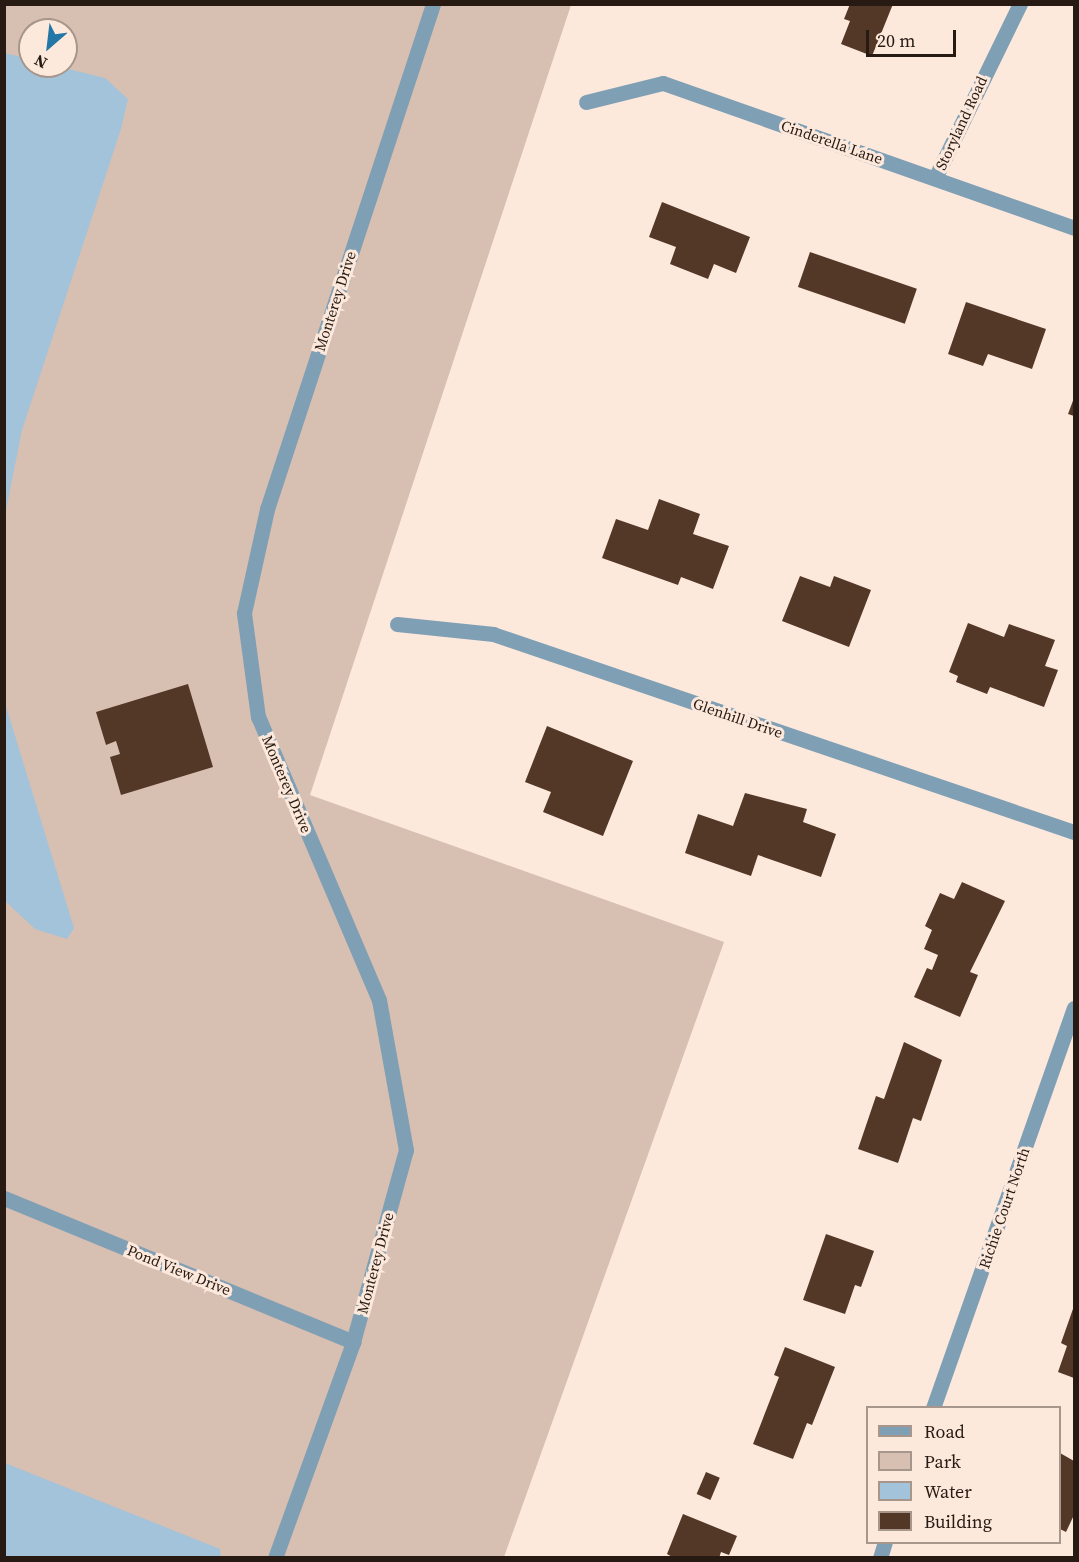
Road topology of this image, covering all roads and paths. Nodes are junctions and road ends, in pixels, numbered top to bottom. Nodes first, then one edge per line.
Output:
1 (433, 4) edge
2 (1020, 4) edge
3 (586, 102) dead end
4 (935, 178) junction
5 (1074, 228) edge
6 (397, 624) dead end
7 (1074, 832) edge
8 (1074, 1008) edge
9 (4, 1198) edge
10 (353, 1342) junction
11 (933, 1406) edge
12 (275, 1557) edge

1 - 10 street, Monterey Drive
2 - 4 street, Storyland Road
3 - 4 street, Cinderella Lane
4 - 5 street, Cinderella Lane
6 - 7 street, Glenhill Drive
8 - 11 street, Richie Court North
9 - 10 street, Pond View Drive
10 - 12 street, Monterey Drive

